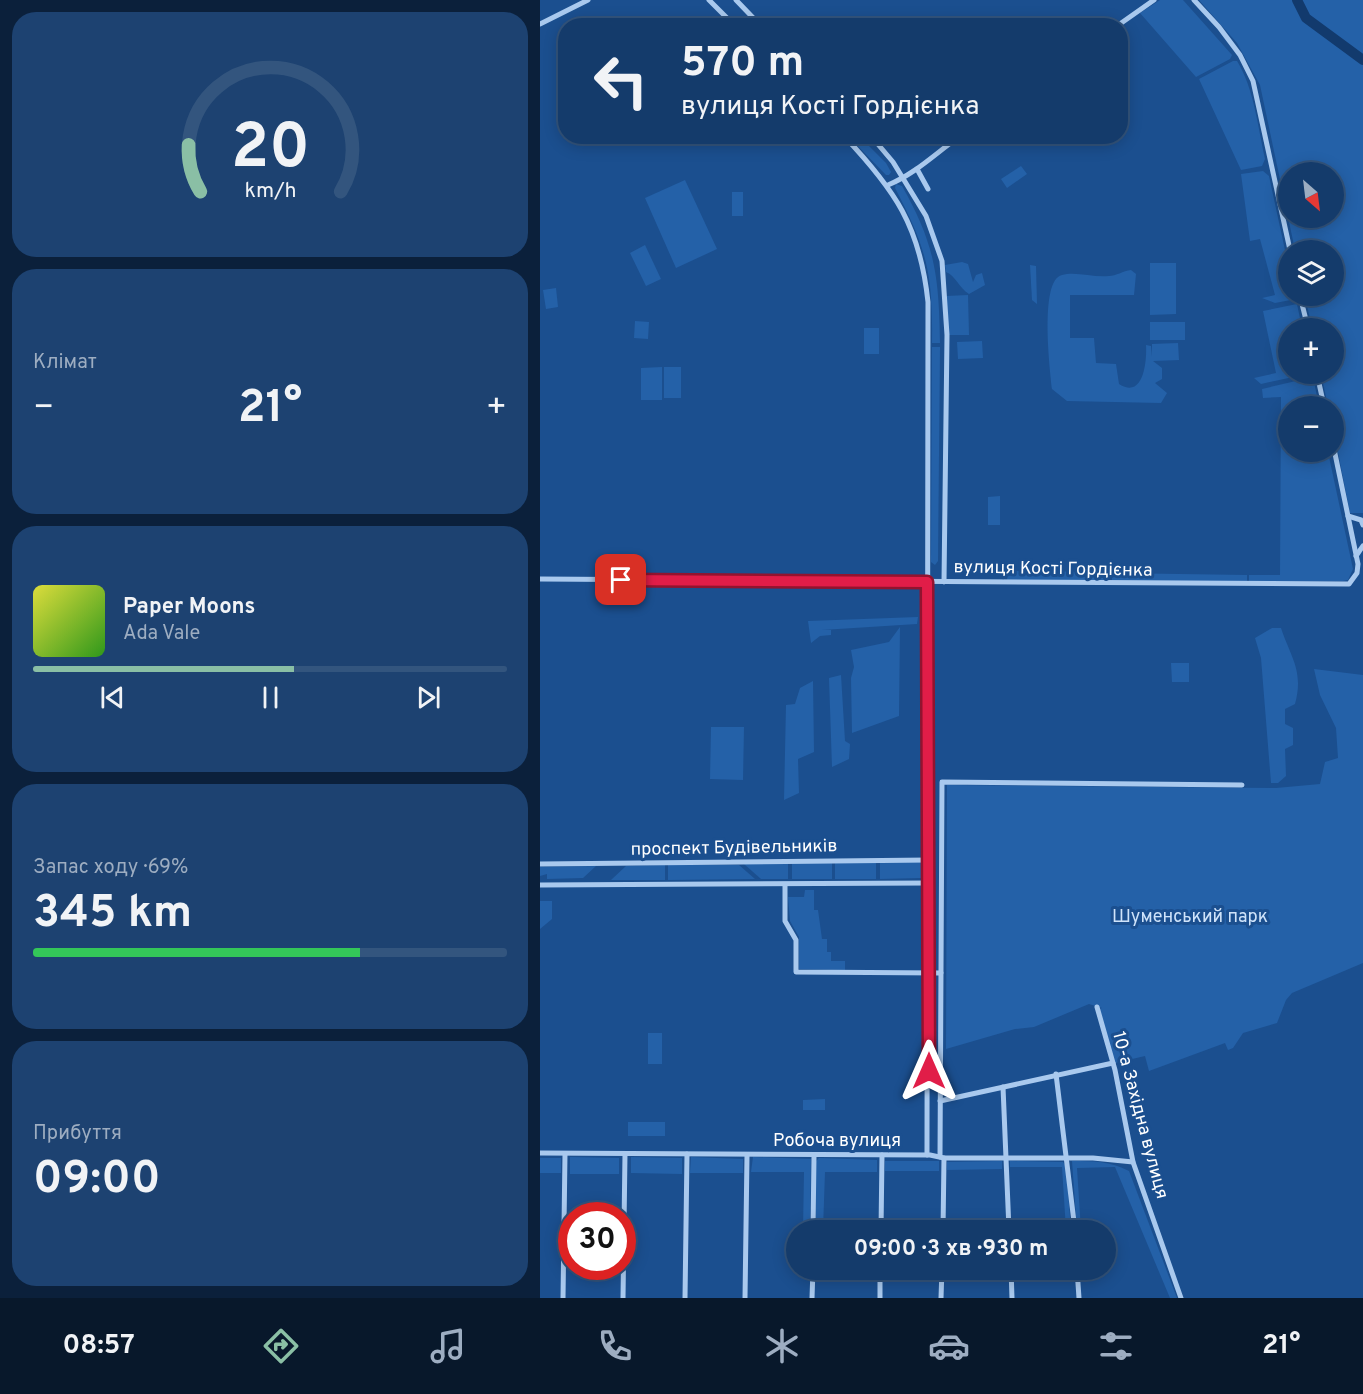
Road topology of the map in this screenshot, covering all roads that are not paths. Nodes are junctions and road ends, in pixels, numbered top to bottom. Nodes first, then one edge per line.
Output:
1 (588, 0) edge
2 (709, 0) edge
3 (736, 0) edge
4 (1154, 0) edge
5 (1194, 0) edge
6 (727, 18) edge
7 (754, 18) edge
8 (1127, 18) edge
9 (540, 24) edge
10 (851, 144) edge
11 (878, 144) edge
12 (948, 144) edge
13 (917, 169) junction
14 (903, 179) junction
15 (888, 185) junction
16 (928, 189) dead end
17 (1288, 240) edge
18 (1337, 462) edge
19 (1348, 516) junction
20 (1363, 525) edge
21 (1363, 546) edge
22 (1356, 556) junction
23 (540, 579) edge
24 (927, 582) junction
25 (944, 582) junction
26 (1242, 785) dead end
27 (929, 860) junction
28 (540, 864) edge
29 (929, 883) junction
30 (540, 885) edge
31 (784, 885) junction
32 (929, 973) junction
33 (941, 973) junction
34 (1097, 1007) dead end
35 (1113, 1063) junction
36 (1056, 1074) junction
37 (1003, 1087) junction
38 (940, 1101) junction
39 (540, 1154) edge
40 (565, 1154) junction
41 (625, 1154) junction
42 (687, 1154) junction
43 (882, 1155) junction
44 (927, 1155) junction
45 (747, 1156) junction
46 (814, 1156) junction
47 (942, 1158) junction
48 (1005, 1159) junction
49 (1066, 1159) junction
50 (1133, 1162) junction
51 (813, 1220) edge
52 (881, 1220) edge
53 (943, 1220) edge
54 (1008, 1220) edge
55 (1074, 1220) edge
56 (813, 1280) edge
57 (880, 1280) edge
58 (942, 1280) edge
59 (1011, 1280) edge
60 (1078, 1280) edge
61 (563, 1298) edge
62 (623, 1298) edge
63 (685, 1298) edge
64 (746, 1298) edge
65 (812, 1298) edge
66 (880, 1298) edge
67 (942, 1298) edge
68 (1012, 1298) edge
69 (1079, 1298) edge
70 (1181, 1298) edge

1 - 9 street
2 - 6 street
3 - 7 street
4 - 8 street
5 - 17 street
10 - 15 street
11 - 14 street
12 - 13 street
13 - 14 street
13 - 16 street
14 - 15 street
14 - 25 street
15 - 24 street
18 - 19 street
19 - 20 street
19 - 22 street
21 - 22 street
22 - 25 street, вулиця Кості Гордієнка
23 - 24 street, вулиця Кості Гордієнка
24 - 25 street, вулиця Кості Гордієнка
24 - 27 street
26 - 33 street
27 - 28 street, проспект Будівельників
27 - 29 street
29 - 31 street, проспект Будівельників
29 - 32 street
30 - 31 street, проспект Будівельників
31 - 32 street
32 - 33 street
32 - 44 street
33 - 38 street
34 - 35 street, 10-а Західна вулиця
35 - 36 street
35 - 50 street, 10-а Західна вулиця
36 - 37 street
36 - 49 street
37 - 38 street
37 - 48 street
38 - 47 street
39 - 40 street, Робоча вулиця
40 - 41 street, Робоча вулиця
40 - 61 street
41 - 42 street, Робоча вулиця
41 - 62 street
42 - 45 street, Робоча вулиця
42 - 63 street
43 - 44 street, Робоча вулиця
43 - 46 street, Робоча вулиця
43 - 52 street
44 - 47 street, Робоча вулиця
45 - 46 street, Робоча вулиця
45 - 64 street
46 - 51 street
47 - 48 street, Робоча вулиця
47 - 53 street
48 - 49 street, Робоча вулиця
48 - 54 street
49 - 50 street, Робоча вулиця
49 - 55 street
50 - 70 street, 10-а Західна вулиця
56 - 65 street
57 - 66 street
58 - 67 street
59 - 68 street
60 - 69 street

